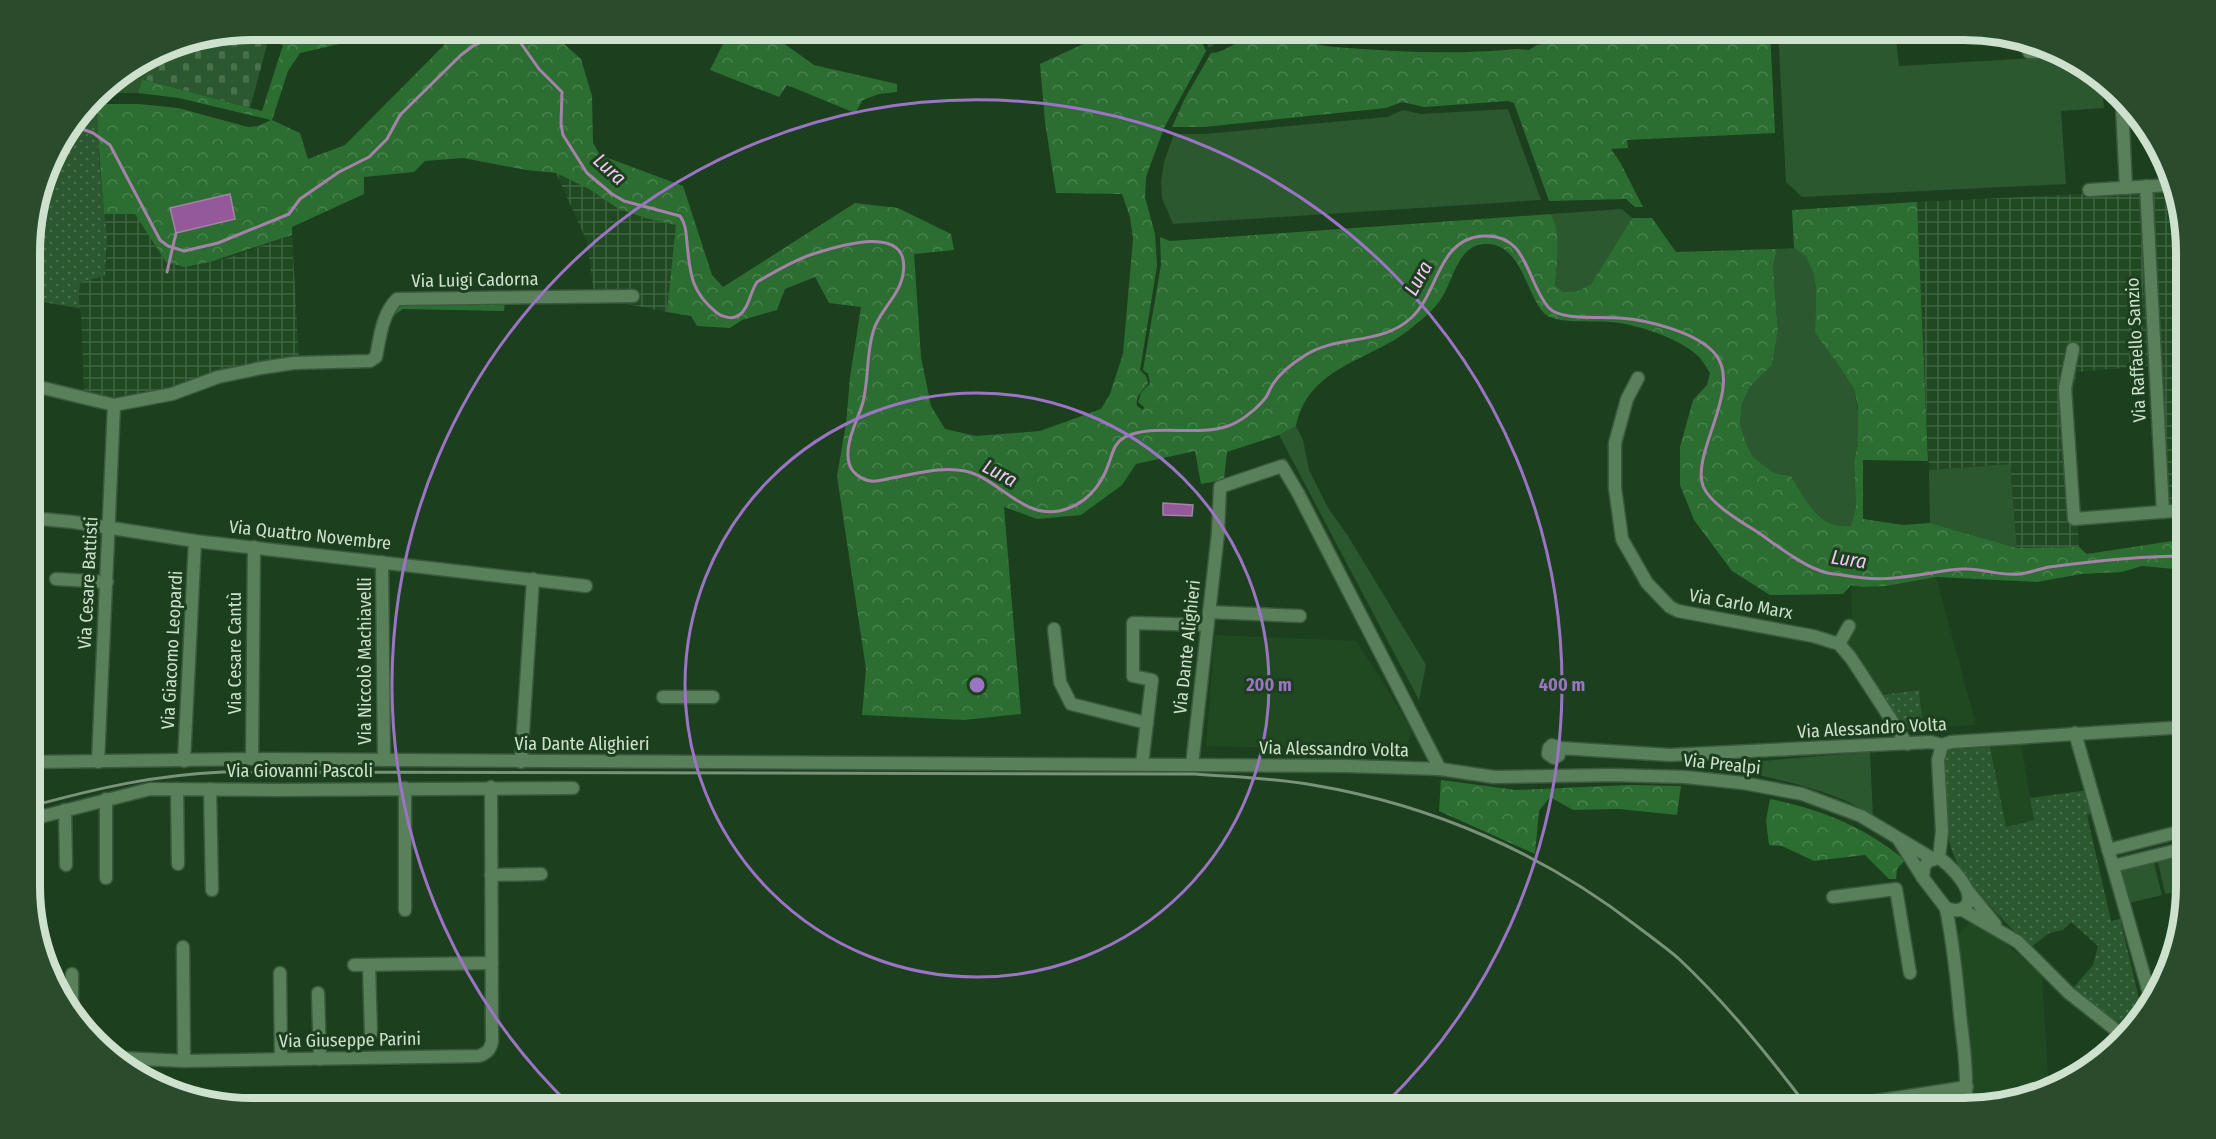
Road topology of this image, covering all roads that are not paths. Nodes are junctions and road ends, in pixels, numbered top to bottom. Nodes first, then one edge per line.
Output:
1 (2122, 112) edge
2 (2164, 185) edge
3 (2146, 186) junction
4 (2126, 188) junction
5 (2089, 190) dead end
6 (633, 296) dead end
7 (2073, 349) dead end
8 (1638, 378) dead end
9 (41, 388) edge
10 (114, 405) junction
11 (2176, 511) edge
12 (2163, 512) junction
13 (41, 519) edge
14 (109, 529) junction
15 (195, 541) junction
16 (254, 547) junction
17 (382, 562) junction
18 (56, 579) dead end
19 (533, 579) junction
20 (106, 582) junction
21 (586, 586) dead end
22 (1300, 616) dead end
23 (1208, 619) junction
24 (1849, 626) dead end
25 (1054, 629) dead end
26 (1839, 644) junction
27 (663, 697) dead end
28 (713, 697) dead end
29 (1147, 723) junction
30 (2176, 728) edge
31 (2075, 733) junction
32 (1907, 744) junction
33 (1942, 745) junction
34 (1560, 748) dead end
35 (252, 759) junction
36 (384, 760) junction
37 (184, 761) junction
38 (40, 762) edge
39 (98, 762) junction
40 (521, 762) junction
41 (1137, 764) junction
42 (1192, 765) junction
43 (1440, 769) junction
44 (1533, 778) joint
45 (491, 787) junction
46 (405, 788) junction
47 (573, 788) dead end
48 (177, 789) junction
49 (210, 789) junction
50 (106, 799) junction
51 (65, 810) junction
52 (40, 817) edge
53 (1942, 831) junction
54 (2176, 833) edge
55 (1897, 836) junction
56 (2108, 850) junction
57 (2176, 850) edge
58 (1936, 859) junction
59 (178, 864) dead end
60 (66, 865) dead end
61 (2113, 866) junction
62 (1952, 868) junction
63 (541, 874) dead end
64 (491, 875) junction
65 (106, 878) dead end
66 (1923, 878) junction
67 (212, 890) dead end
68 (1968, 891) junction
69 (1833, 897) dead end
70 (1955, 909) junction
71 (405, 910) dead end
72 (2001, 932) junction
73 (183, 947) dead end
74 (492, 963) junction
75 (354, 965) dead end
76 (369, 965) junction
77 (280, 973) dead end
78 (1910, 973) dead end
79 (72, 974) dead end
80 (2148, 991) edge
81 (318, 993) dead end
82 (72, 998) edge
83 (2118, 1032) edge
84 (371, 1034) dead end
85 (128, 1058) edge
86 (281, 1059) junction
87 (320, 1059) junction
88 (184, 1060) junction
89 (1967, 1087) junction
90 (1896, 1098) edge
91 (1966, 1098) edge

1 - 4 street
2 - 3 street
3 - 4 street
3 - 12 street, Via Raffaello Sanzio
4 - 5 street
6 - 10 street, Via Luigi Cadorna
7 - 12 street
8 - 26 street, Via Carlo Marx
9 - 10 street
10 - 14 street, Via Cesare Battisti
11 - 12 street
13 - 14 street, Via Quattro Novembre
14 - 15 street, Via Quattro Novembre
14 - 20 street, Via Cesare Battisti
15 - 16 street, Via Quattro Novembre
15 - 37 street, Via Giacomo Leopardi
16 - 17 street, Via Quattro Novembre
16 - 35 street, Via Cesare Cantù
17 - 19 street, Via Quattro Novembre
17 - 36 street, Via Niccolò Machiavelli
18 - 20 street
19 - 21 street, Via Quattro Novembre
19 - 40 street
20 - 39 street, Via Cesare Battisti
22 - 23 street
23 - 29 street
23 - 42 street, Via Dante Alighieri
23 - 43 street, Via Dante Alighieri
24 - 26 street
25 - 29 street
26 - 32 street
27 - 28 street
29 - 41 street
30 - 31 street, Via Alessandro Volta
31 - 33 street, Via Alessandro Volta
31 - 56 street
32 - 33 street, Via Alessandro Volta
32 - 34 street, Via Alessandro Volta
33 - 53 street
35 - 36 street, Via Dante Alighieri
35 - 37 street, Via Dante Alighieri
36 - 40 street, Via Dante Alighieri
37 - 39 street, Via Dante Alighieri
38 - 39 street, Via Dante Alighieri
40 - 41 street, Via Dante Alighieri
41 - 42 street, Via Alessandro Volta
42 - 43 street, Via Alessandro Volta
43 - 44 street, Via Alessandro Volta
44 - 55 street, Via Prealpi
45 - 46 street, Via Giovanni Pascoli
45 - 47 street, Via Giovanni Pascoli
45 - 64 street, Via Giuseppe Parini
46 - 49 street, Via Giovanni Pascoli
46 - 71 street
48 - 49 street, Via Giovanni Pascoli
48 - 50 street, Via Giovanni Pascoli
48 - 59 street
49 - 67 street
50 - 51 street, Via Giovanni Pascoli
50 - 65 street
51 - 52 street, Via Giovanni Pascoli
51 - 60 street
53 - 58 street
53 - 62 street
54 - 56 street
55 - 58 street, Via Prealpi
55 - 66 street, Via Prealpi
56 - 61 street
57 - 61 street
58 - 62 street, Via Prealpi
58 - 66 street
61 - 80 street
62 - 68 street
63 - 64 street
64 - 74 street, Via Giuseppe Parini
66 - 70 street, Via Prealpi
68 - 70 street
68 - 72 street
69 - 78 street
70 - 72 street
70 - 89 street
72 - 83 street
73 - 88 street
74 - 76 street
74 - 87 street, Via Giuseppe Parini
75 - 76 street
76 - 84 street
77 - 86 street
79 - 82 street
81 - 87 street
85 - 88 street, Via Giuseppe Parini
86 - 87 street, Via Giuseppe Parini
86 - 88 street, Via Giuseppe Parini
89 - 90 street
89 - 91 street

